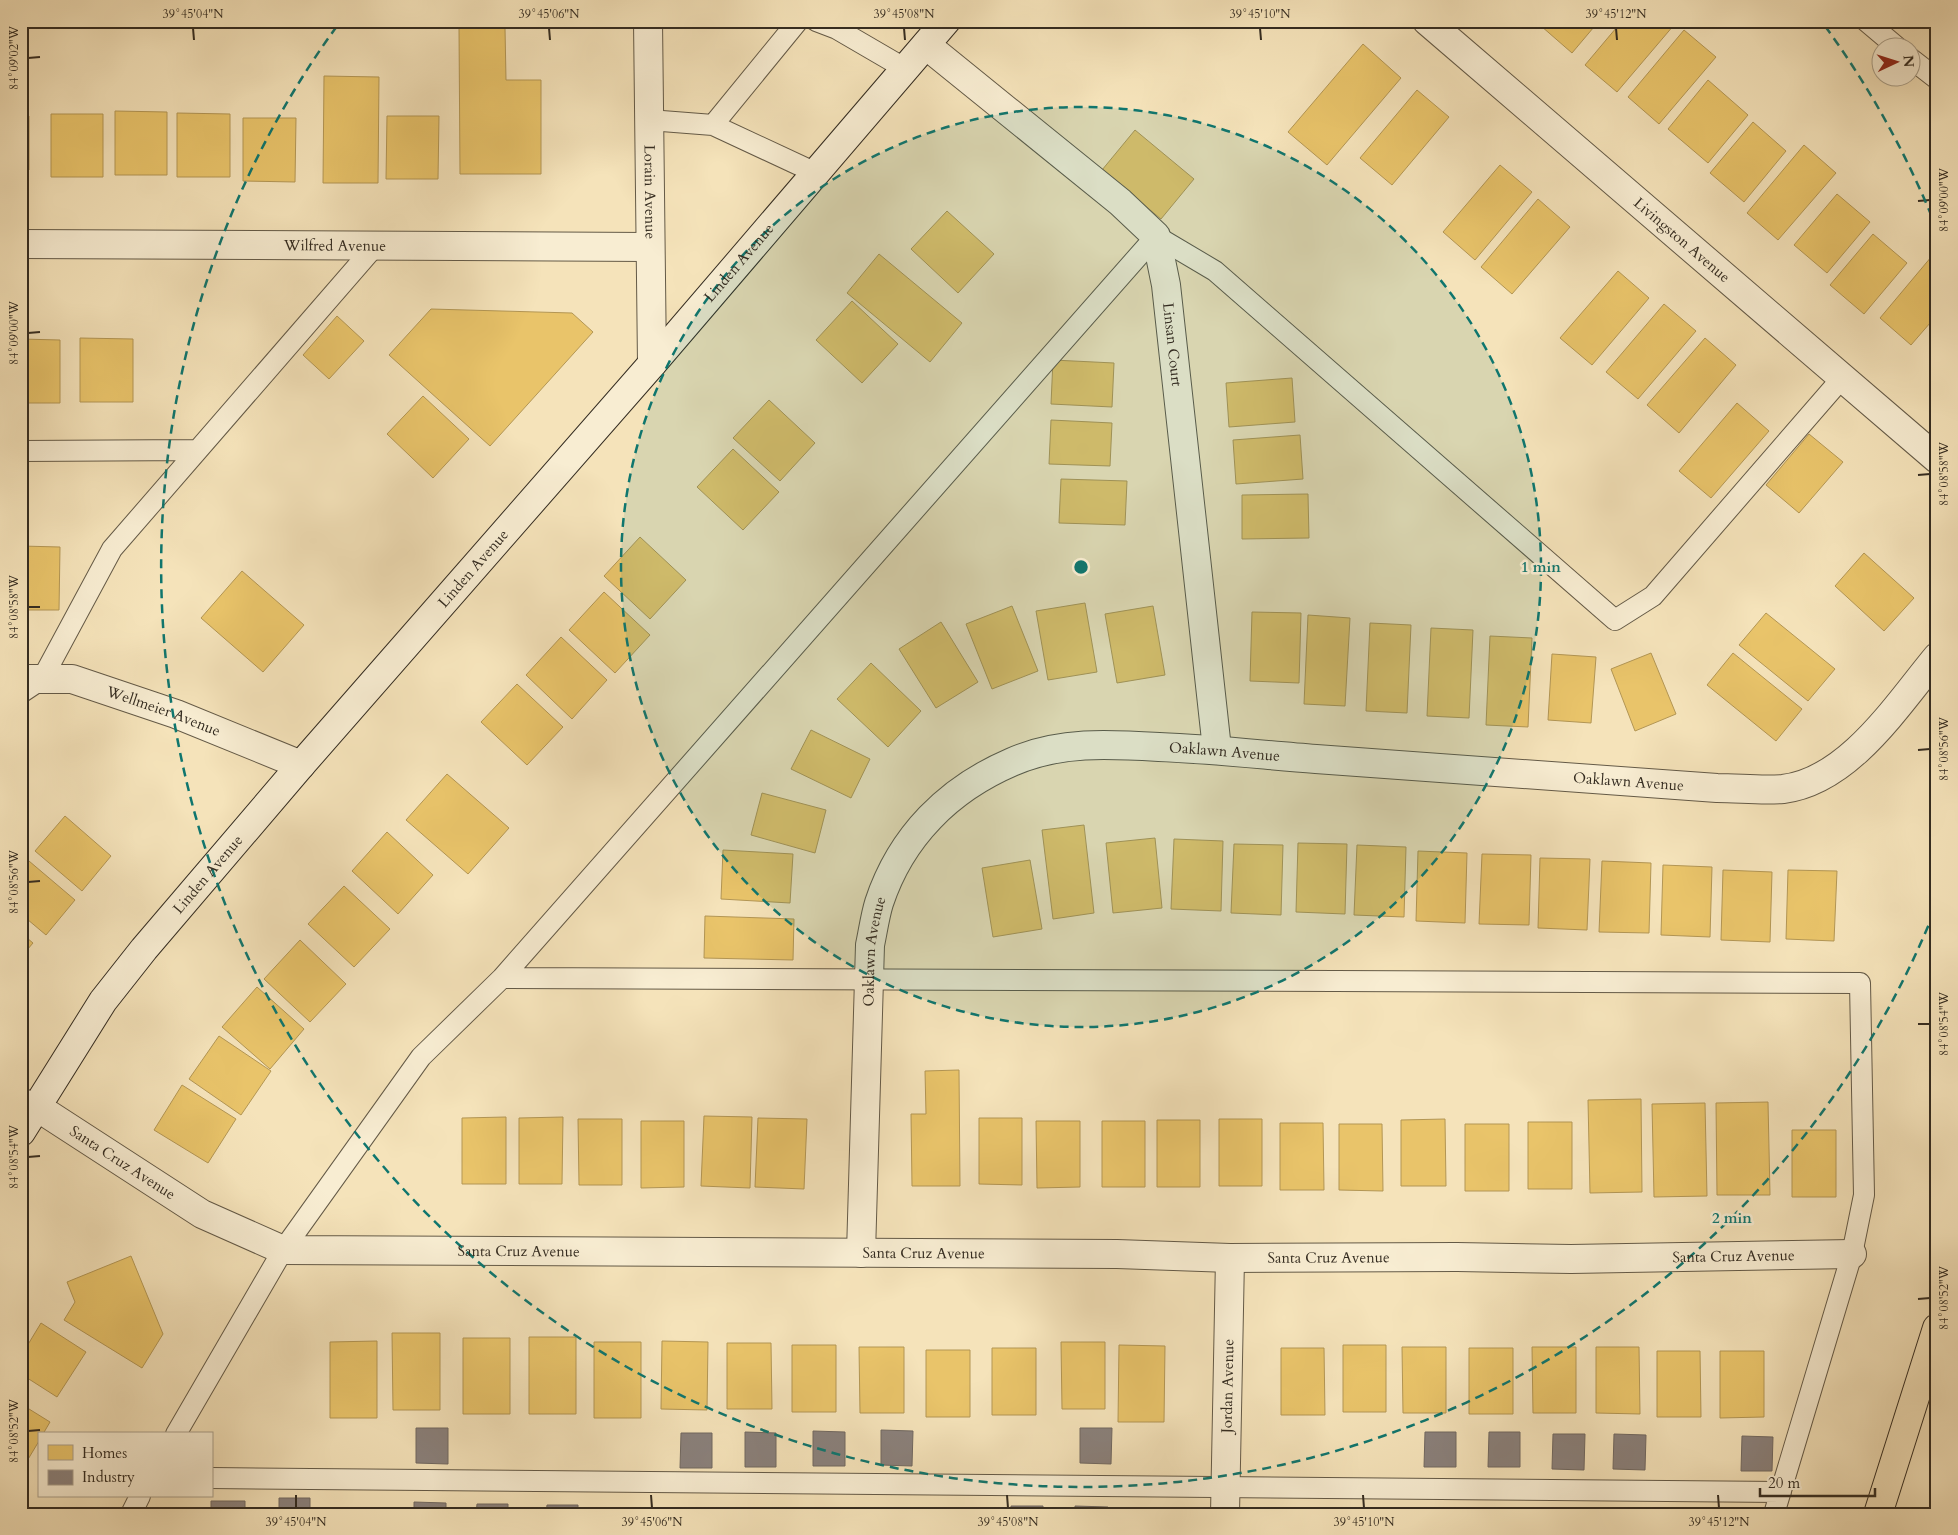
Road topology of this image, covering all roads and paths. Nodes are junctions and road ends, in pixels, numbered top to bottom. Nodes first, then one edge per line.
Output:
1 (648, 21) edge
2 (798, 21) edge
3 (816, 21) edge
4 (946, 21) edge
5 (1427, 21) edge
6 (1866, 21) edge
7 (840, 25) edge
8 (1886, 38) edge
9 (926, 45) junction
10 (1920, 66) edge
11 (904, 68) junction
12 (1937, 79) edge
13 (649, 120) junction
14 (712, 125) junction
15 (816, 174) junction
16 (1156, 236) junction
17 (21, 244) edge
18 (375, 246) junction
19 (649, 247) junction
20 (652, 364) junction
21 (1842, 378) junction
22 (197, 450) junction
23 (21, 452) edge
24 (1937, 458) edge
25 (1937, 657) edge
26 (28, 683) edge
27 (1217, 749) junction
28 (301, 764) junction
29 (502, 978) junction
30 (870, 978) junction
31 (29, 1102) edge
32 (21, 1132) edge
33 (284, 1250) junction
34 (861, 1253) junction
35 (1852, 1254) junction
36 (1230, 1258) junction
37 (1937, 1328) edge
38 (177, 1432) edge
39 (212, 1478) edge
40 (1781, 1492) junction
41 (139, 1498) edge
42 (1225, 1501) edge
43 (131, 1514) edge
44 (1774, 1514) edge
45 (1878, 1514) edge

1 - 13 street, Lorain Avenue
2 - 14 lane
3 - 7 lane
4 - 9 street, Linden Avenue
5 - 21 street, Livingston Avenue
6 - 8 lane
7 - 11 lane
9 - 11 street, Linden Avenue
9 - 16 street
10 - 12 lane
11 - 15 street, Linden Avenue
13 - 14 lane
13 - 19 street, Lorain Avenue
14 - 15 lane
15 - 20 street, Linden Avenue
16 - 21 lane
16 - 27 street, Linsan Court
16 - 29 lane
17 - 18 street, Wilfred Avenue
18 - 19 street, Wilfred Avenue
18 - 22 lane
19 - 20 street, Lorain Avenue
20 - 28 street, Linden Avenue
21 - 24 street, Livingston Avenue
22 - 23 lane
22 - 26 lane
25 - 27 street, Oaklawn Avenue
26 - 28 street, Wellmeier Avenue
27 - 30 street, Oaklawn Avenue
28 - 31 street, Linden Avenue
29 - 30 lane
29 - 33 lane
30 - 34 street, Oaklawn Avenue
30 - 35 lane
31 - 32 street, Linden Avenue
31 - 33 street, Santa Cruz Avenue
33 - 34 street, Santa Cruz Avenue
33 - 38 lane
34 - 36 street, Santa Cruz Avenue
35 - 36 street, Santa Cruz Avenue
35 - 40 lane
36 - 42 street, Jordan Avenue
37 - 45 highway
39 - 42 lane
40 - 42 lane
40 - 44 lane
41 - 43 lane

